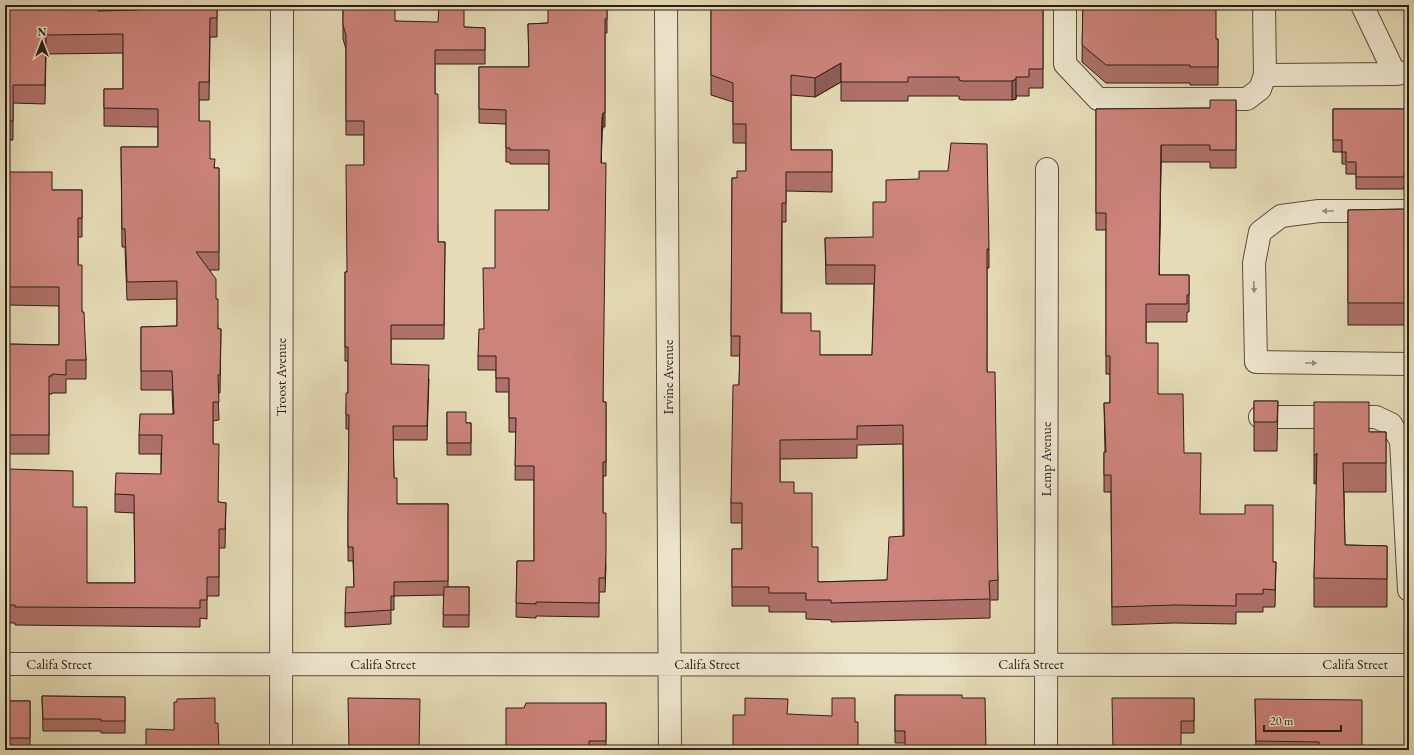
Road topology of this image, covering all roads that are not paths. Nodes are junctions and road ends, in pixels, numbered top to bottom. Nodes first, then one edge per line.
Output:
1 (282, 5) edge
2 (666, 5) edge
3 (1065, 5) edge
4 (1264, 5) edge
5 (1362, 5) edge
6 (1402, 73) edge
7 (1265, 75) junction
8 (1047, 169) dead end
9 (1409, 211) edge
10 (1409, 364) edge
11 (1260, 417) edge
12 (1409, 590) edge
13 (5, 664) edge
14 (281, 664) junction
15 (670, 664) junction
16 (1046, 664) junction
17 (1409, 665) edge
18 (281, 750) edge
19 (670, 750) edge
20 (1046, 750) edge

1 - 14 street, Troost Avenue
2 - 15 street, Irvine Avenue
3 - 7 street
4 - 7 street
5 - 6 street
6 - 7 street
8 - 16 street, Lemp Avenue
9 -> 10 street
11 - 12 street
13 - 14 street, Califa Street
14 - 15 street, Califa Street
14 - 18 street, Troost Avenue
15 - 16 street, Califa Street
15 - 19 street, Irvine Avenue
16 - 17 street, Califa Street
16 - 20 street, Lemp Avenue

